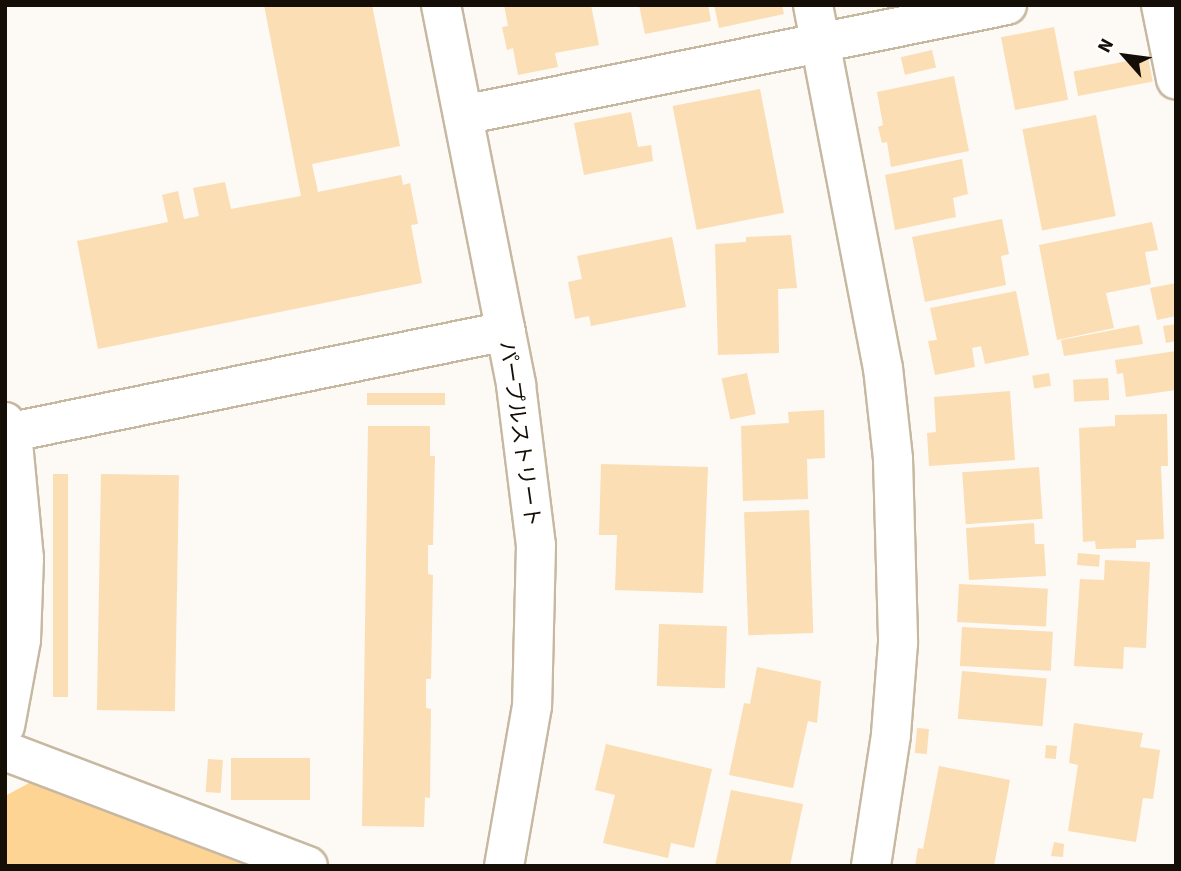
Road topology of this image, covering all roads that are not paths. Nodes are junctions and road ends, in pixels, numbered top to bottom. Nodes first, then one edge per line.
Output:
1 (441, 5) edge
2 (813, 5) edge
3 (1007, 5) edge
4 (1161, 5) edge
5 (821, 43) junction
6 (1176, 79) edge
7 (463, 115) junction
8 (506, 331) junction
9 (9, 427) edge
10 (5, 726) edge
11 (5, 751) edge
12 (308, 866) edge
13 (504, 866) edge
14 (872, 866) edge

1 - 7 street, パープルストリート
2 - 5 street
3 - 5 street
4 - 6 street
5 - 7 street
5 - 14 street
7 - 8 street, パープルストリート
8 - 9 street
8 - 13 street, パープルストリート
9 - 10 street
11 - 12 street

